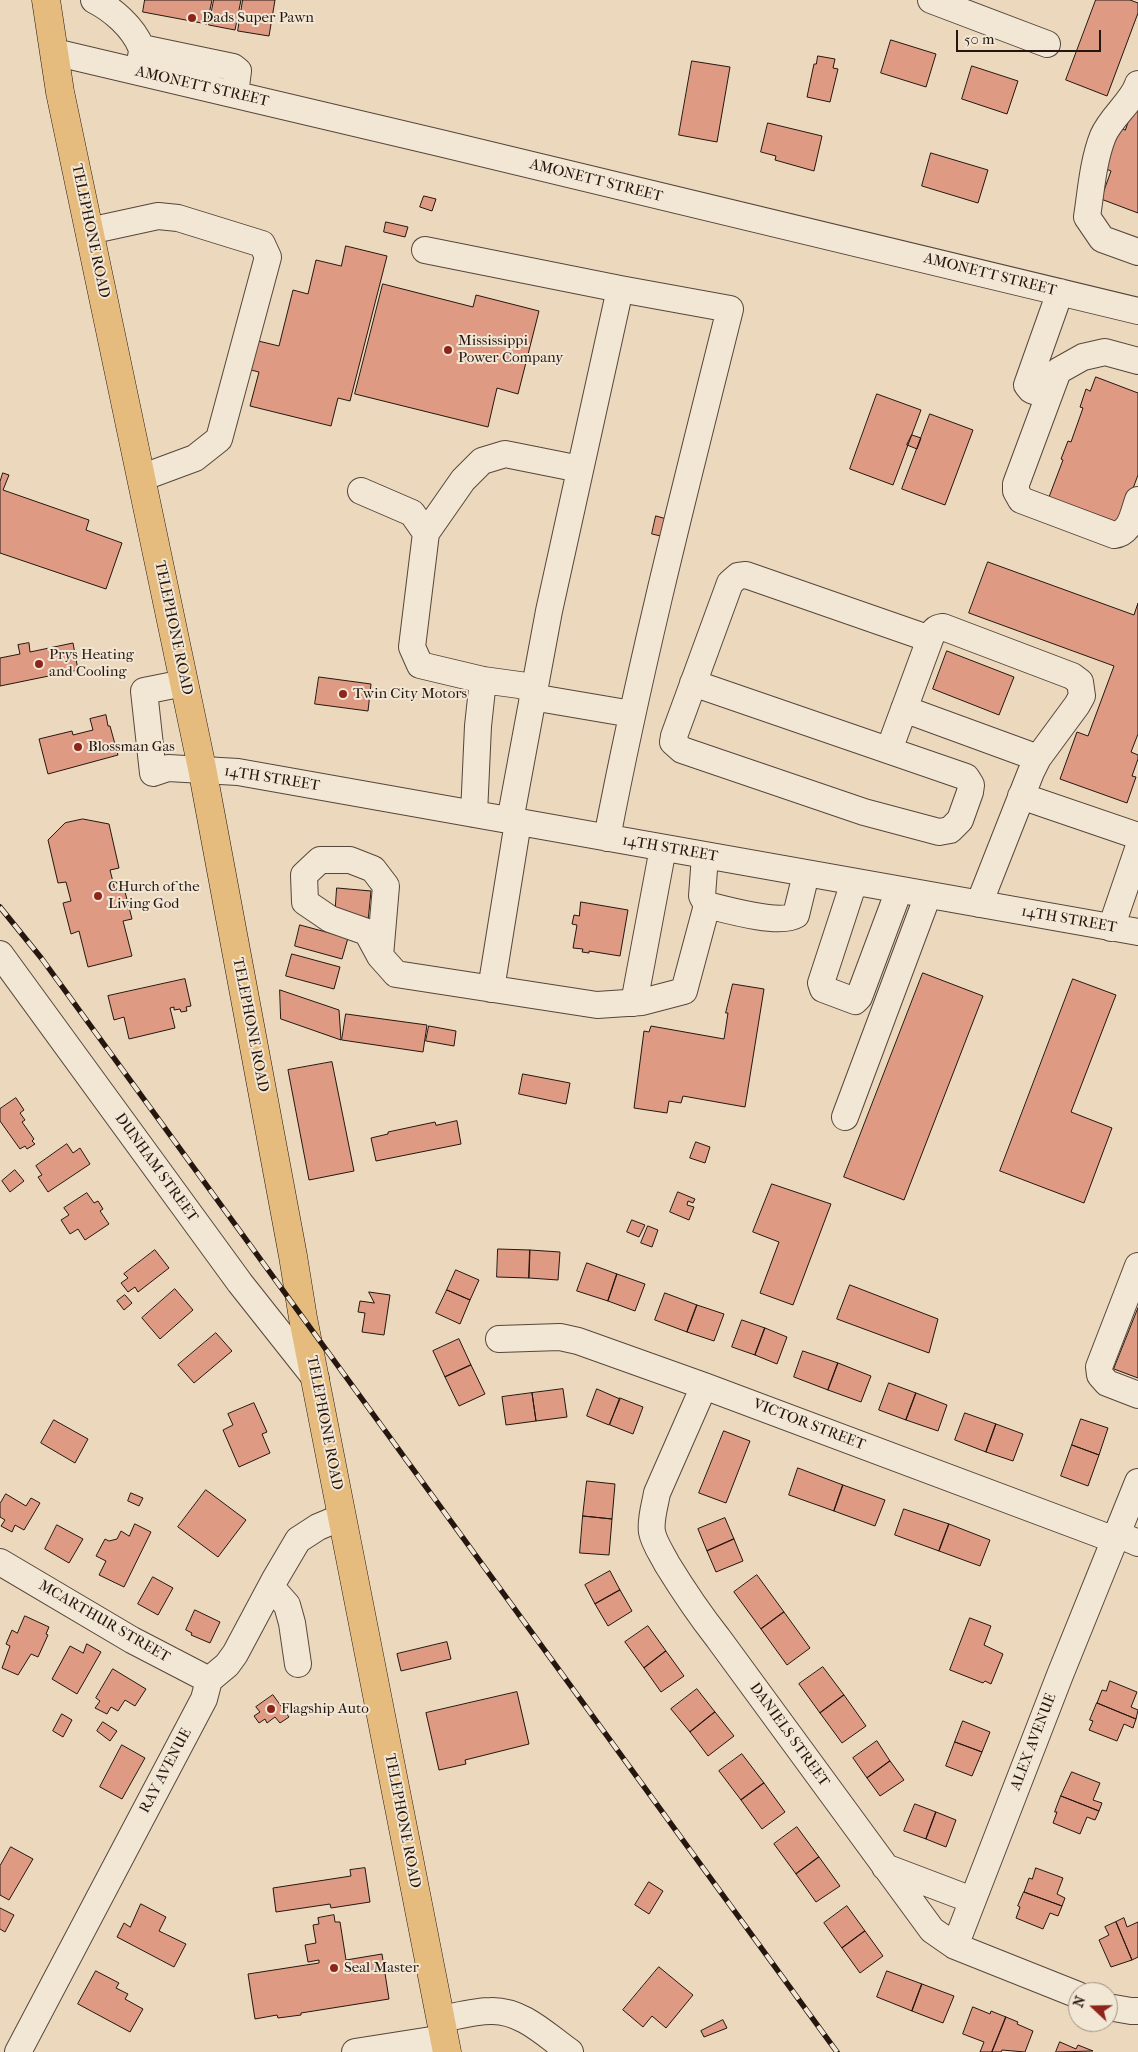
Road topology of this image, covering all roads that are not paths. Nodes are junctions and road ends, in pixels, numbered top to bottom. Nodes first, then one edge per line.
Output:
1 (46, 0) edge
2 (94, 0) edge
3 (931, 0) edge
4 (1047, 44) dead end
5 (54, 52) junction
6 (140, 60) junction
7 (1137, 88) edge
8 (89, 231) junction
9 (425, 250) dead end
10 (1138, 252) edge
11 (620, 289) junction
12 (1060, 292) junction
13 (1138, 311) edge
14 (1138, 361) edge
15 (1048, 396) junction
16 (580, 469) junction
17 (141, 478) junction
18 (361, 491) dead end
19 (1138, 500) edge
20 (426, 533) junction
21 (930, 640) junction
22 (483, 680) junction
23 (184, 682) junction
24 (693, 683) junction
25 (533, 692) junction
26 (904, 709) junction
27 (632, 714) junction
28 (889, 750) junction
29 (1038, 758) junction
30 (202, 768) junction
31 (1021, 796) junction
32 (474, 814) junction
33 (514, 822) junction
34 (1138, 836) edge
35 (607, 838) junction
36 (663, 848) junction
37 (1138, 848) edge
38 (704, 856) junction
39 (806, 874) junction
40 (854, 882) junction
41 (899, 890) junction
42 (928, 895) junction
43 (979, 904) junction
44 (707, 906) junction
45 (1111, 928) junction
46 (1138, 932) edge
47 (0, 954) edge
48 (380, 956) dead end
49 (490, 989) junction
50 (634, 1002) junction
51 (845, 1117) dead end
52 (1138, 1266) edge
53 (499, 1339) dead end
54 (316, 1379) junction
55 (704, 1386) junction
56 (1138, 1395) edge
57 (1138, 1482) edge
58 (342, 1517) junction
59 (1123, 1539) edge
60 (0, 1562) edge
61 (271, 1587) junction
62 (298, 1664) dead end
63 (209, 1680) junction
64 (885, 1867) junction
65 (972, 1900) junction
66 (955, 1946) junction
67 (1068, 1991) edge
68 (444, 2036) edge
69 (18, 2052) edge
70 (355, 2052) edge
71 (570, 2052) edge

1 - 5 main road, TELEPHONE ROAD
2 - 6 street
3 - 4 street
5 - 6 street, AMONETT STREET
5 - 8 main road, TELEPHONE ROAD
6 - 12 street, AMONETT STREET
7 - 10 street
8 - 17 main road, TELEPHONE ROAD
8 - 17 street
9 - 11 street
11 - 16 street
11 - 27 street
12 - 13 street, AMONETT STREET
12 - 15 street
14 - 15 street
15 - 19 street
16 - 20 street
16 - 25 street
17 - 23 main road, TELEPHONE ROAD
18 - 20 street
20 - 22 street
21 - 24 street
21 - 26 street
21 - 29 street
22 - 25 street
22 - 32 street
23 - 30 main road, TELEPHONE ROAD
23 - 30 street, 14TH STREET
24 - 28 street
24 - 28 street
25 - 27 street
25 - 33 street
26 - 28 street
26 - 29 street
27 - 35 street
29 - 31 street
30 - 32 street, 14TH STREET
30 - 54 main road, TELEPHONE ROAD
31 - 34 street
31 - 43 street
32 - 33 street, 14TH STREET
33 - 35 street, 14TH STREET
33 - 49 street
35 - 36 street, 14TH STREET
36 - 38 street, 14TH STREET
36 - 50 street
37 - 45 street
38 - 39 street, 14TH STREET
38 - 44 street
39 - 40 street, 14TH STREET
39 - 44 street
40 - 41 street, 14TH STREET
40 - 41 street
41 - 42 street, 14TH STREET
42 - 43 street, 14TH STREET
42 - 51 street
43 - 45 street, 14TH STREET
44 - 50 street
45 - 46 street, 14TH STREET
47 - 54 street, DUNHAM STREET
48 - 49 street
49 - 50 street
52 - 56 street
53 - 55 street, VICTOR STREET
54 - 58 main road, TELEPHONE ROAD
55 - 59 street, VICTOR STREET
55 - 64 street, DANIELS STREET
57 - 59 street, ALEX AVENUE
58 - 61 street
58 - 68 main road, TELEPHONE ROAD
59 - 65 street, ALEX AVENUE
60 - 63 street, MCARTHUR STREET
61 - 62 street
61 - 63 street
63 - 69 street, RAY AVENUE
64 - 65 street
64 - 66 street, DANIELS STREET
65 - 66 street, ALEX AVENUE
66 - 67 street, DANIELS STREET
68 - 70 street
68 - 71 street

